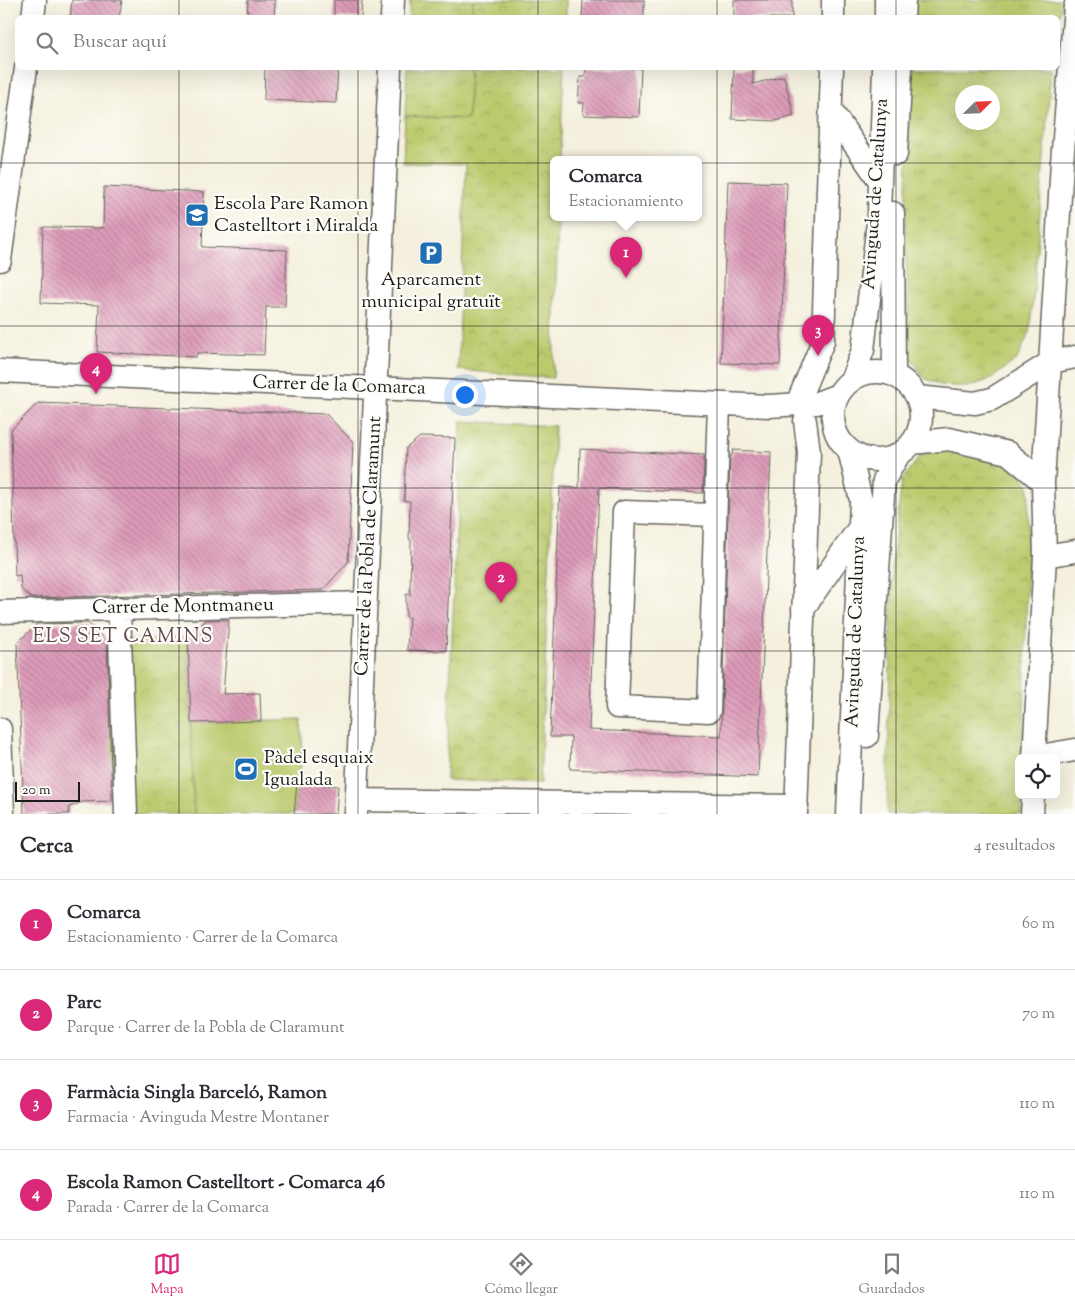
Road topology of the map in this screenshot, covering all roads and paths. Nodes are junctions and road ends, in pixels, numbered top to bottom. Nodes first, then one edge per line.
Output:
1 (35, 0) edge
2 (393, 0) edge
3 (833, 0) edge
4 (886, 0) edge
5 (904, 0) edge
6 (1075, 7) edge
7 (33, 15) edge
8 (392, 15) edge
9 (833, 15) edge
10 (886, 15) edge
11 (903, 15) edge
12 (26, 70) edge
13 (390, 70) edge
14 (832, 70) edge
15 (884, 70) edge
16 (901, 70) edge
17 (832, 112) junction
18 (1068, 161) edge
19 (880, 181) junction
20 (0, 260) edge
21 (1075, 357) edge
22 (1051, 362) junction
23 (0, 371) edge
24 (894, 375) junction
25 (376, 387) junction
26 (845, 387) junction
27 (917, 397) junction
28 (719, 404) junction
29 (801, 413) junction
30 (843, 443) junction
31 (906, 449) junction
32 (1043, 482) junction
33 (715, 516) junction
34 (859, 528) junction
35 (1075, 551) edge
36 (1045, 556) junction
37 (366, 603) junction
38 (119, 608) junction
39 (803, 609) junction
40 (0, 612) edge
41 (0, 728) edge
42 (1075, 750) edge
43 (1034, 754) edge
44 (1052, 754) edge
45 (1, 787) edge
46 (1033, 799) edge
47 (356, 807) edge
48 (796, 810) edge
49 (3, 814) edge
50 (126, 814) edge
51 (848, 814) edge
52 (862, 814) edge
53 (1032, 814) edge

1 - 7 street
2 - 8 street
3 - 9 street
4 - 10 street
5 - 11 street
6 - 18 street
12 - 20 street
13 - 25 street, Carrer de la Pobla de Claramunt
14 - 17 street
15 - 19 street, Avinguda de Catalunya
16 - 24 street, Avinguda de Catalunya
17 - 19 street
17 - 29 street
18 - 22 street
19 - 26 street, Avinguda de Catalunya
21 - 22 street
22 - 27 street
22 - 32 street
23 - 25 street, Carrer de la Comarca
24 - 26 street
24 - 27 street
25 - 28 street, Carrer de la Comarca
25 - 37 street, Carrer de la Pobla de Claramunt
26 - 29 street, Carrer de la Comarca
26 - 30 street
27 - 31 street
28 - 29 street, Carrer de la Comarca
28 - 33 street
29 - 30 street, Carrer de la Comarca
29 - 39 street
30 - 31 street
30 - 34 street, Avinguda de Catalunya
31 - 32 street
31 - 52 street, Avinguda de Catalunya
32 - 36 street
33 - 33 street
34 - 39 street
34 - 51 street, Avinguda de Catalunya
35 - 36 street
36 - 43 street
37 - 38 street, Carrer de Montmaneu
37 - 47 street, Carrer de la Pobla de Claramunt
38 - 40 street, Carrer de Montmaneu
38 - 50 street
39 - 48 street
41 - 45 street
42 - 44 street
45 - 49 street
46 - 53 street
47 - 48 street

